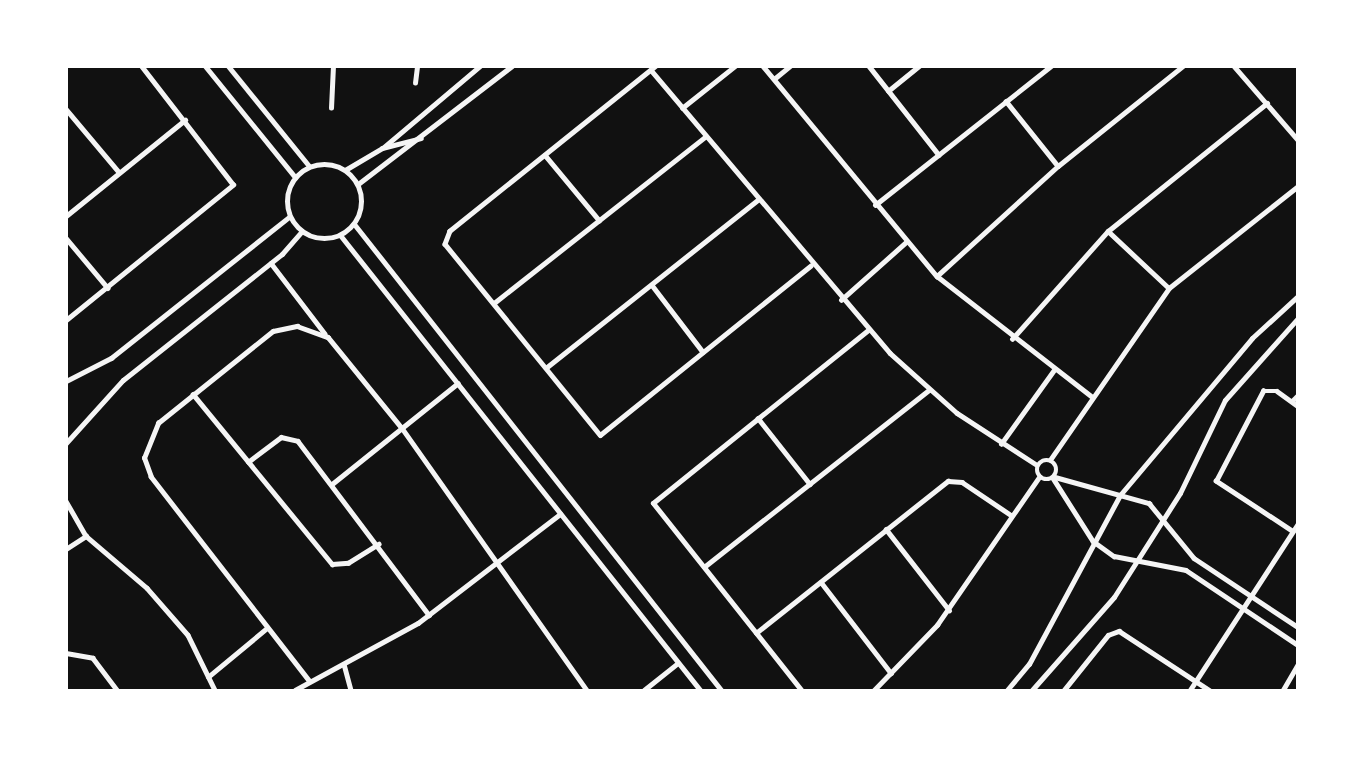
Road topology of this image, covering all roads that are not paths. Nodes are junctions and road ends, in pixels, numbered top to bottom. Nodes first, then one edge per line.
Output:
1 (141, 66) edge
2 (205, 66) edge
3 (228, 66) edge
4 (334, 66) edge
5 (416, 66) edge
6 (480, 66) edge
7 (512, 66) edge
8 (735, 66) edge
9 (763, 66) edge
10 (790, 66) edge
11 (869, 66) edge
12 (919, 66) edge
13 (1051, 66) edge
14 (1183, 66) edge
15 (1234, 66) edge
16 (654, 68) edge
17 (774, 79) junction
18 (415, 83) dead end
19 (888, 91) junction
20 (1006, 101) junction
21 (1267, 103) junction
22 (331, 108) dead end
23 (682, 108) junction
24 (66, 109) edge
25 (185, 120) junction
26 (424, 137) junction
27 (705, 137) junction
28 (1297, 140) edge
29 (382, 148) junction
30 (545, 155) junction
31 (939, 155) junction
32 (309, 166) junction
33 (1058, 166) junction
34 (345, 170) junction
35 (119, 172) junction
36 (295, 177) junction
37 (358, 184) junction
38 (1297, 186) edge
39 (758, 200) junction
40 (874, 205) junction
41 (66, 216) edge
42 (290, 216) junction
43 (599, 220) junction
44 (354, 224) junction
45 (302, 231) junction
46 (1108, 231) junction
47 (340, 235) junction
48 (66, 238) edge
49 (905, 243) junction
50 (271, 263) junction
51 (810, 266) junction
52 (937, 276) junction
53 (652, 285) junction
54 (107, 288) junction
55 (1169, 288) junction
56 (1297, 296) edge
57 (841, 300) junction
58 (494, 303) junction
59 (1297, 318) edge
60 (66, 320) edge
61 (868, 330) junction
62 (328, 337) junction
63 (1012, 339) junction
64 (703, 352) junction
65 (547, 367) junction
66 (1054, 370) junction
67 (66, 381) edge
68 (458, 383) junction
69 (929, 390) junction
70 (193, 394) junction
71 (1297, 395) edge
72 (1091, 396) junction
73 (1292, 401) junction
74 (1297, 406) edge
75 (758, 418) junction
76 (402, 428) junction
77 (66, 443) edge
78 (1001, 444) junction
79 (1050, 460) junction
80 (248, 462) junction
81 (1037, 465) junction
82 (1039, 477) junction
83 (1054, 478) junction
84 (332, 484) junction
85 (810, 484) junction
86 (1120, 495) junction
87 (66, 501) edge
88 (561, 514) junction
89 (1011, 515) junction
90 (69, 517) edge
91 (1162, 518) junction
92 (1297, 524) edge
93 (886, 529) junction
94 (1292, 531) junction
95 (86, 536) junction
96 (1093, 541) junction
97 (379, 544) junction
98 (66, 549) edge
99 (1139, 561) junction
100 (496, 563) junction
101 (704, 567) junction
102 (821, 582) junction
103 (1251, 597) junction
104 (1243, 609) junction
105 (949, 610) junction
106 (429, 615) junction
107 (1297, 627) edge
108 (267, 628) junction
109 (757, 633) junction
110 (1297, 645) edge
111 (66, 653) edge
112 (678, 663) junction
113 (344, 664) junction
114 (1297, 664) edge
115 (891, 673) junction
116 (208, 677) junction
117 (309, 681) junction
118 (1196, 682) junction
119 (117, 691) edge
120 (215, 691) edge
121 (295, 691) edge
122 (351, 691) edge
123 (587, 691) edge
124 (644, 691) edge
125 (700, 691) edge
126 (721, 691) edge
127 (801, 691) edge
128 (874, 691) edge
129 (1007, 691) edge
130 (1032, 691) edge
131 (1064, 691) edge
132 (1190, 691) edge
133 (1209, 691) edge
134 (1283, 691) edge

1 - 25 street
2 - 36 street
3 - 32 street
4 - 22 street
5 - 18 street
6 - 29 street
7 - 26 street
8 - 23 street
9 - 17 street
10 - 17 street
11 - 19 street
12 - 19 street
13 - 20 street
14 - 33 street
15 - 21 street
16 - 23 street
16 - 30 street
17 - 40 street
19 - 31 street
20 - 31 street
20 - 33 street
21 - 28 street
21 - 46 street
23 - 27 street
24 - 35 street
25 - 35 street
25 - 54 street
26 - 29 street
26 - 37 street
27 - 39 street
27 - 43 street
29 - 34 street
30 - 43 street
30 - 58 street
31 - 40 street
32 - 34 street
32 - 36 street
33 - 52 street
34 - 37 street
35 - 41 street
36 - 42 street
37 - 44 street
38 - 55 street
39 - 51 street
39 - 53 street
40 - 49 street
42 - 45 street
42 - 67 street
43 - 58 street
44 - 47 street
44 - 126 street
45 - 47 street
45 - 50 street
46 - 55 street
46 - 63 street
47 - 68 street
48 - 54 street
49 - 52 street
49 - 57 street
50 - 62 street
50 - 77 street
51 - 57 street
51 - 64 street
52 - 63 street
53 - 64 street
53 - 65 street
54 - 60 street
55 - 72 street
56 - 86 street
57 - 61 street
58 - 65 street
59 - 91 street
61 - 69 street
61 - 75 street
62 - 70 street
62 - 76 street
63 - 66 street
64 - 65 street
66 - 72 street
66 - 78 street
68 - 76 street
68 - 88 street
69 - 78 street
69 - 85 street
70 - 80 street
70 - 108 street
71 - 73 street
72 - 79 street
73 - 74 street
73 - 94 street
75 - 85 street
75 - 101 street
76 - 84 street
76 - 100 street
78 - 81 street
79 - 81 street
79 - 83 street
80 - 84 street
80 - 97 street
81 - 82 street
82 - 83 street
82 - 89 street
83 - 86 street
83 - 96 street
84 - 97 street
85 - 101 street
86 - 91 street
86 - 96 street
87 - 90 street
88 - 100 street
88 - 112 street
89 - 93 street
89 - 105 street
90 - 95 street
91 - 99 street
91 - 103 street
92 - 94 street
93 - 102 street
93 - 105 street
94 - 103 street
95 - 98 street
95 - 116 street
96 - 99 street
96 - 129 street
97 - 106 street
99 - 104 street
99 - 130 street
100 - 106 street
100 - 123 street
101 - 109 street
102 - 109 street
102 - 115 street
103 - 104 street
103 - 107 street
104 - 110 street
104 - 118 street
105 - 115 street
106 - 113 street
108 - 116 street
108 - 117 street
109 - 127 street
111 - 119 street
112 - 124 street
112 - 125 street
113 - 117 street
113 - 122 street
114 - 134 street
115 - 128 street
116 - 120 street
117 - 121 street
118 - 131 street
118 - 132 street
118 - 133 street

